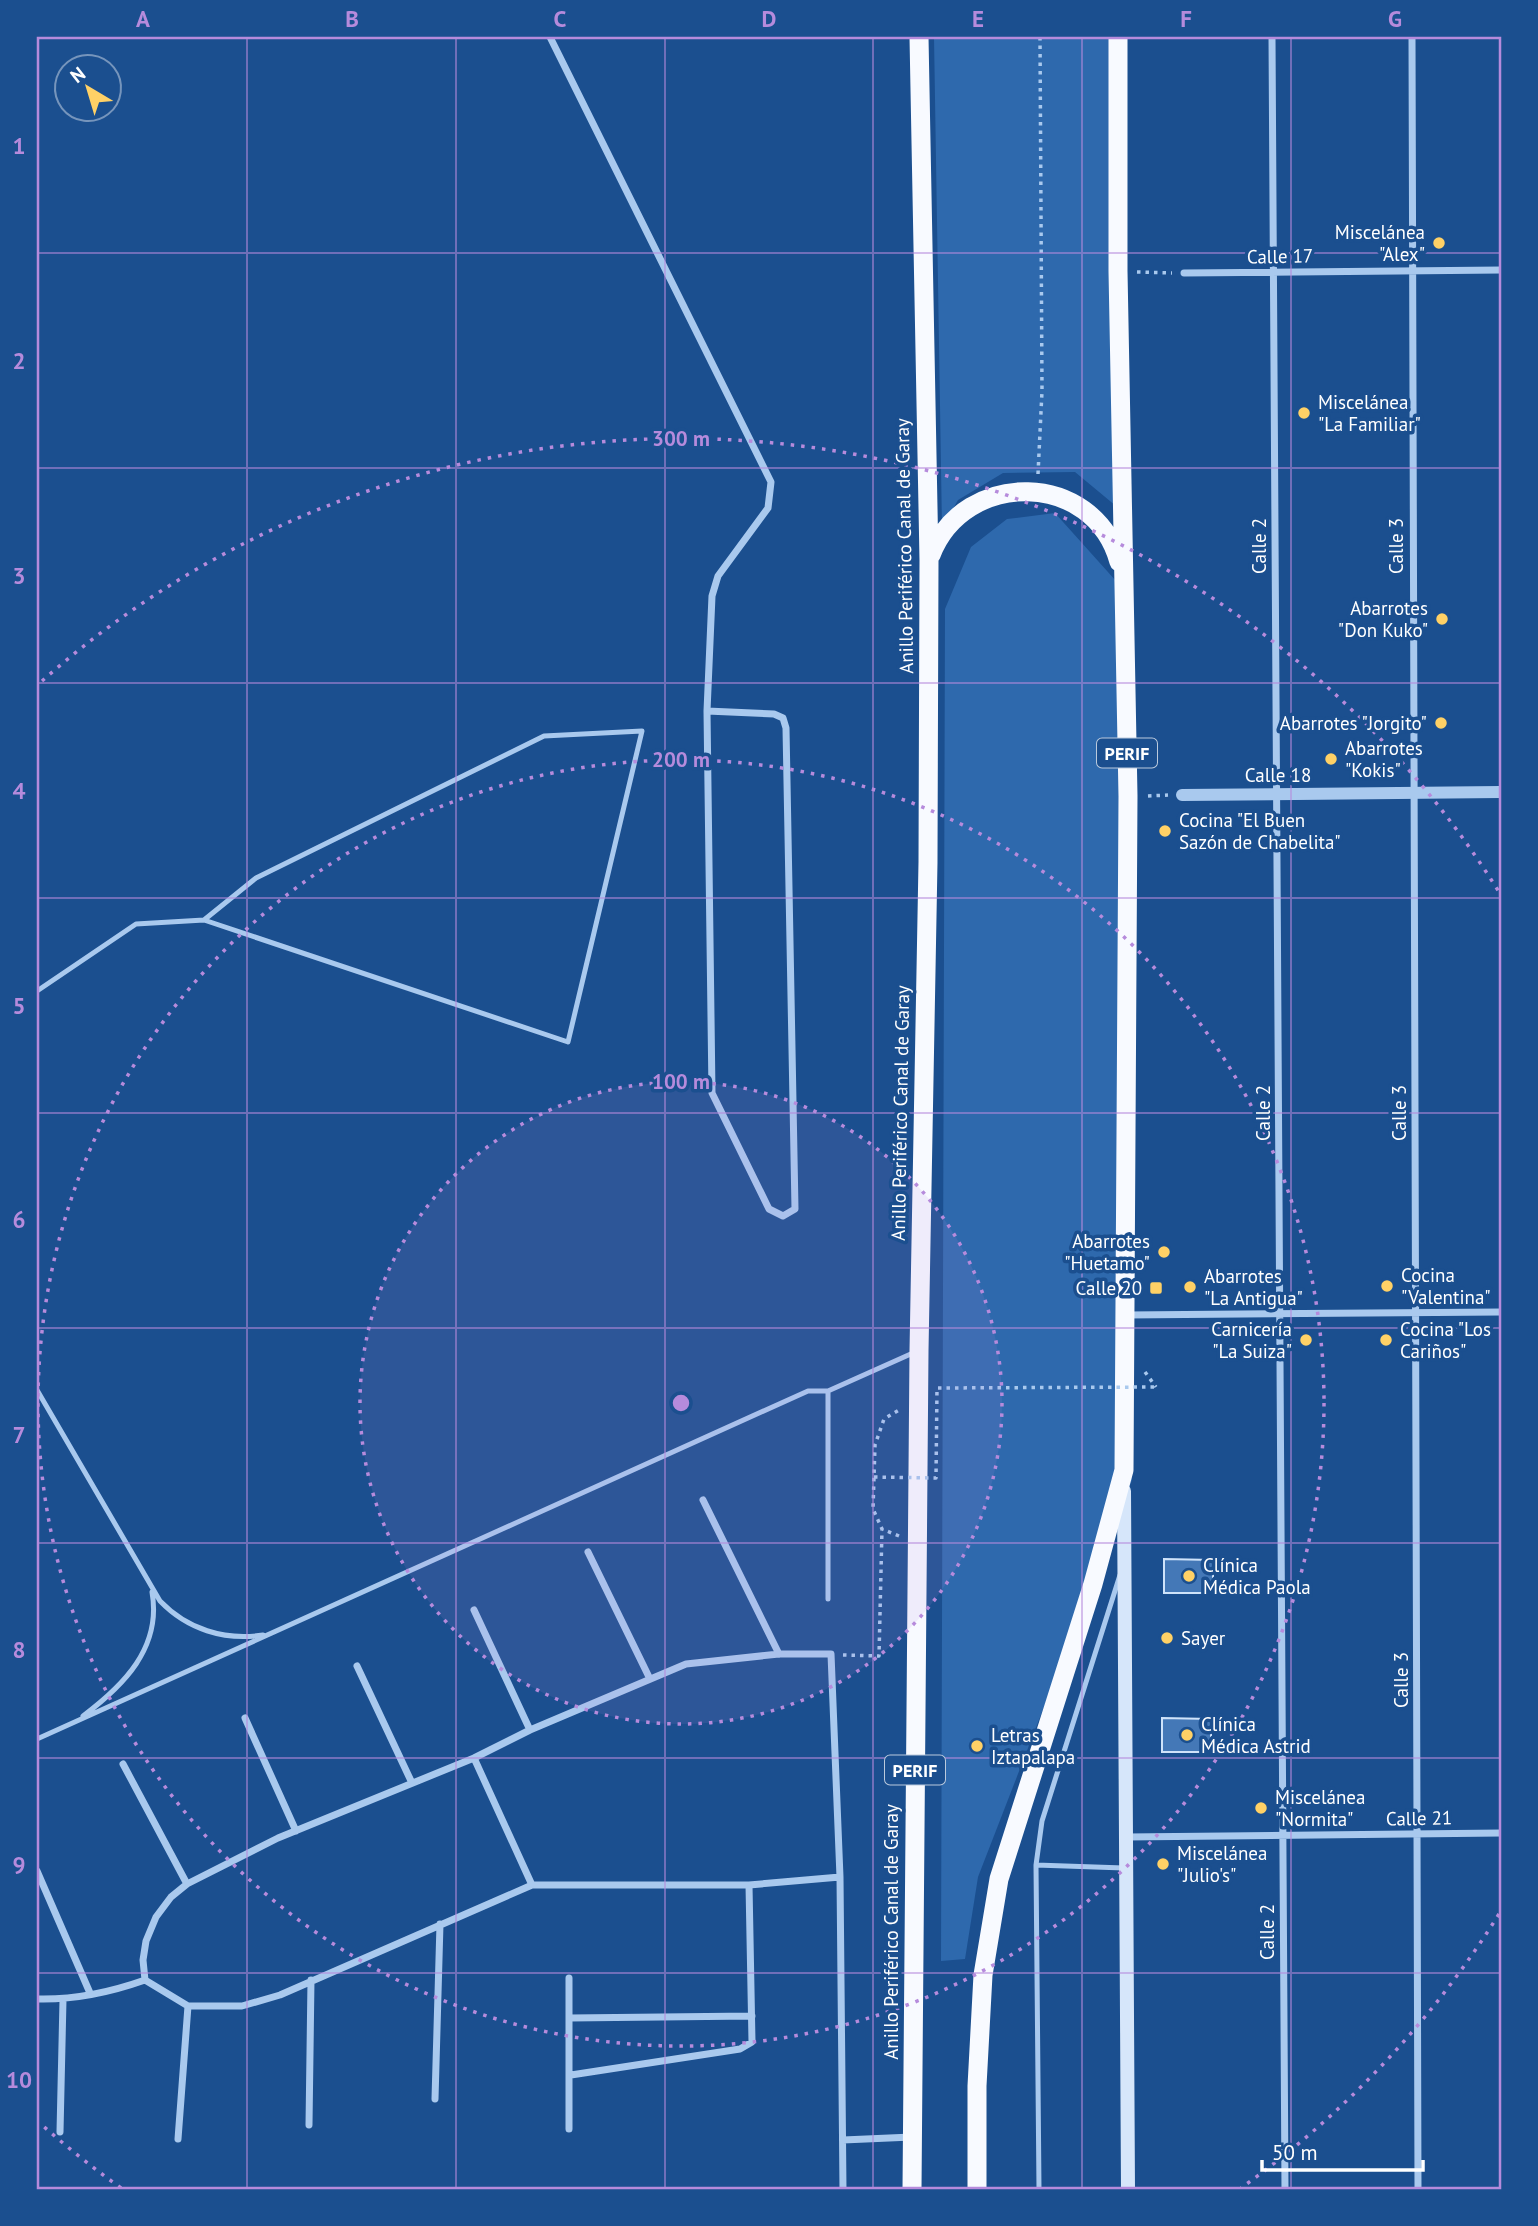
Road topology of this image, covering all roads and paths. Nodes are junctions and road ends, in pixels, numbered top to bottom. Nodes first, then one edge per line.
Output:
1 (550, 37) edge
2 (919, 37) edge
3 (1040, 37) edge
4 (1118, 37) edge
5 (1272, 37) edge
6 (1412, 37) edge
7 (1501, 270) edge
8 (1118, 271) junction
9 (1411, 271) junction
10 (1273, 272) junction
11 (1184, 273) joint
12 (1037, 491) junction
13 (929, 561) junction
14 (1124, 587) junction
15 (706, 711) junction
16 (1501, 792) edge
17 (1413, 793) junction
18 (1276, 794) junction
19 (1182, 795) joint
20 (1128, 796) junction
21 (204, 920) junction
22 (37, 991) edge
23 (1501, 1312) edge
24 (1280, 1313) junction
25 (1415, 1313) junction
26 (1127, 1315) junction
27 (919, 1351) junction
28 (1156, 1387) dead end
29 (37, 1390) edge
30 (828, 1391) junction
31 (918, 1406) junction
32 (1124, 1470) junction
33 (874, 1476) junction
34 (703, 1500) dead end
35 (882, 1529) junction
36 (917, 1542) junction
37 (588, 1552) dead end
38 (1123, 1566) junction
39 (152, 1589) junction
40 (828, 1599) dead end
41 (474, 1610) dead end
42 (276, 1632) junction
43 (779, 1654) junction
44 (831, 1654) junction
45 (357, 1666) dead end
46 (649, 1677) junction
47 (245, 1717) dead end
48 (72, 1723) junction
49 (530, 1730) junction
50 (37, 1740) edge
51 (474, 1758) junction
52 (123, 1764) dead end
53 (412, 1783) junction
54 (296, 1831) junction
55 (1501, 1833) edge
56 (1417, 1834) junction
57 (1283, 1835) junction
58 (1127, 1837) junction
59 (1036, 1865) junction
60 (1128, 1869) junction
61 (37, 1871) edge
62 (840, 1877) junction
63 (187, 1884) junction
64 (532, 1885) junction
65 (749, 1885) junction
66 (440, 1924) junction
67 (569, 1978) dead end
68 (145, 1980) junction
69 (311, 1980) junction
70 (90, 1993) junction
71 (37, 1999) edge
72 (63, 2000) junction
73 (188, 2006) junction
74 (752, 2016) junction
75 (570, 2018) junction
76 (571, 2075) junction
77 (435, 2099) dead end
78 (309, 2125) dead end
79 (569, 2129) dead end
80 (60, 2132) dead end
81 (912, 2137) junction
82 (178, 2139) dead end
83 (843, 2140) junction
84 (843, 2189) edge
85 (912, 2189) edge
86 (977, 2189) edge
87 (1039, 2189) edge
88 (1128, 2189) edge
89 (1285, 2189) edge
90 (1418, 2189) edge

1 - 15 street
2 - 13 highway, Anillo Periférico Canal de Garay / PERIF
3 - 12 path
4 - 8 highway, PERIF
5 - 10 street, Calle 2
6 - 9 street, Calle 3
7 - 9 street, Calle 17
8 - 11 path
8 - 14 highway, PERIF
9 - 10 street, Calle 17
9 - 17 street, Calle 3
10 - 11 street, Calle 17
10 - 18 street, Calle 2
12 - 13 highway
12 - 14 highway
13 - 27 highway, Anillo Periférico Canal de Garay / PERIF
14 - 20 highway, PERIF
15 - 15 street
16 - 17 street, Calle 18
17 - 18 street, Calle 18
17 - 25 street, Calle 3
18 - 19 street, Calle 18
18 - 24 street, Calle 2
19 - 20 path
20 - 26 highway, PERIF
21 - 21 lane
21 - 22 lane
23 - 25 street
24 - 25 street
24 - 26 street
24 - 57 street, Calle 2
25 - 56 street, Calle 3
26 - 32 highway, PERIF
27 - 30 lane
27 - 31 highway, Anillo Periférico Canal de Garay / PERIF
28 - 33 path, bridge
29 - 39 lane
30 - 40 lane
30 - 42 lane
31 - 33 path
31 - 36 highway, Anillo Periférico Canal de Garay / PERIF
32 - 38 main road, PERIF
32 - 86 highway, PERIF
33 - 35 path
34 - 43 street
35 - 36 path
35 - 44 path
36 - 81 highway, Anillo Periférico Canal de Garay / PERIF
37 - 46 street
38 - 58 main road, PERIF
38 - 59 lane
39 - 42 lane
39 - 48 lane
41 - 49 street
42 - 48 lane
43 - 44 street
43 - 46 street
44 - 62 street
45 - 53 street
46 - 49 street
47 - 54 street
48 - 50 lane
49 - 51 street
51 - 53 street
51 - 64 street
52 - 63 street
53 - 54 street
54 - 63 street
55 - 56 street, Calle 21
56 - 57 street, Calle 21
56 - 90 street, Calle 3
57 - 58 street, Calle 21
57 - 89 street, Calle 2
58 - 60 main road, PERIF
59 - 60 lane
59 - 87 lane
60 - 88 main road, PERIF
61 - 70 street
62 - 65 street
62 - 83 street
63 - 68 street
64 - 65 street
64 - 66 street
65 - 74 street
66 - 69 street
66 - 77 street
67 - 75 street
68 - 70 street
68 - 73 street
69 - 73 street
69 - 78 street
70 - 72 street
71 - 72 street
72 - 80 street
73 - 82 street
74 - 75 street
74 - 76 street
75 - 76 street
76 - 79 street
81 - 83 street
81 - 85 highway, Anillo Periférico Canal de Garay / PERIF
83 - 84 street

